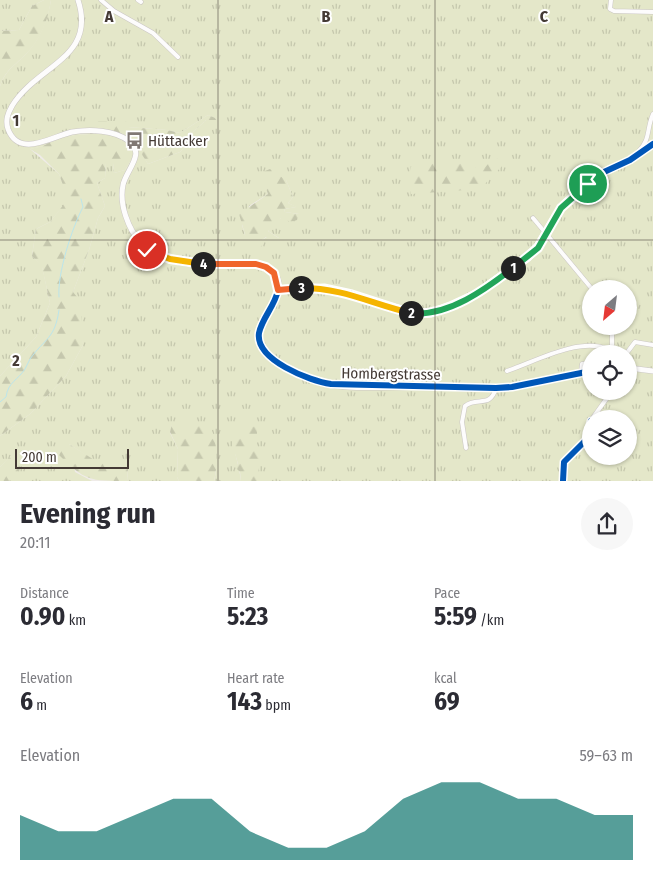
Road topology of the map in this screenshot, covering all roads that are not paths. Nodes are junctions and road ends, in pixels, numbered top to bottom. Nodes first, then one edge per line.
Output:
1 (78, 0) edge
2 (101, 0) edge
3 (611, 0) edge
4 (653, 12) edge
5 (178, 57) dead end
6 (653, 114) edge
7 (653, 138) edge
8 (648, 141) junction
9 (653, 144) edge
10 (634, 158) junction
11 (533, 218) dead end
12 (547, 233) junction
13 (585, 280) edge
14 (278, 290) junction
15 (633, 345) edge
16 (653, 345) edge
17 (582, 348) edge
18 (582, 364) edge
19 (637, 369) edge
20 (507, 371) dead end
21 (653, 371) edge
22 (581, 373) joint
23 (496, 388) junction
24 (582, 444) edge
25 (466, 448) dead end
26 (563, 481) edge

1 - 14 street
2 - 5 street
3 - 4 street
6 - 8 street
7 - 8 street
8 - 10 street
9 - 10 street
10 - 12 street
11 - 12 street
12 - 13 street
12 - 14 street
14 - 23 street, Hombergstrasse
15 - 16 street
17 - 20 street
18 - 22 street
19 - 21 street
22 - 23 street, Hombergstrasse
23 - 25 street
24 - 26 street

